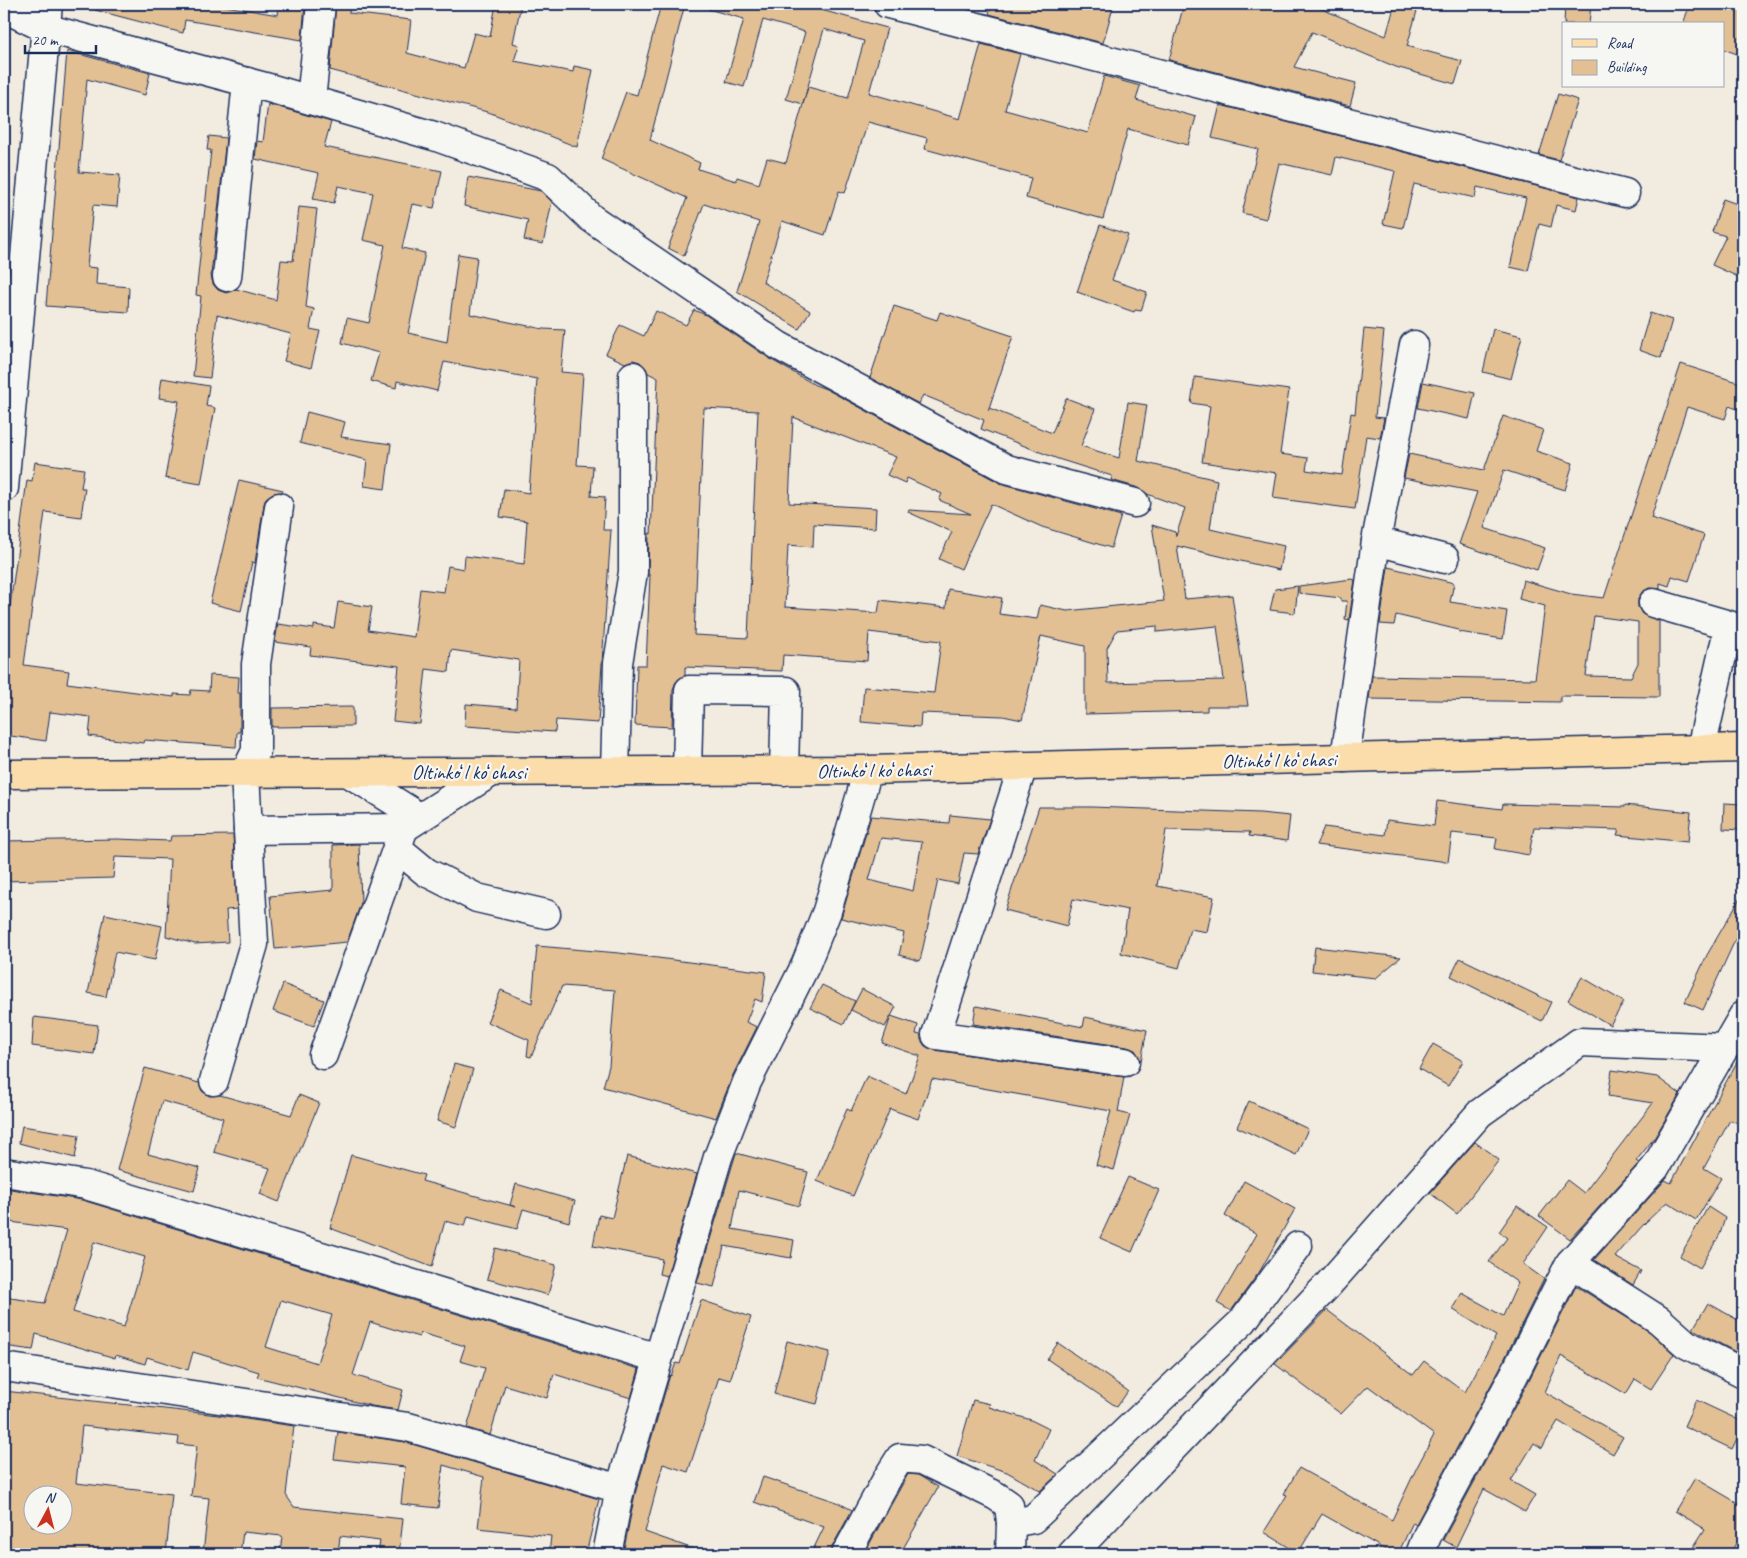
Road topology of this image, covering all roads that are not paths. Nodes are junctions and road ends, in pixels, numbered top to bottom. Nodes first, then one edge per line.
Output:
1 (322, 4) edge
2 (888, 4) edge
3 (4, 8) edge
4 (47, 16) edge
5 (247, 82) junction
6 (311, 100) junction
7 (1624, 193) dead end
8 (227, 277) dead end
9 (1414, 345) dead end
10 (633, 376) dead end
11 (4, 488) edge
12 (1135, 503) dead end
13 (279, 507) dead end
14 (1376, 541) junction
15 (1444, 559) dead end
16 (1653, 603) dead end
17 (1743, 748) edge
18 (1701, 749) junction
19 (1345, 758) junction
20 (1023, 766) junction
21 (868, 770) junction
22 (687, 771) junction
23 (784, 771) junction
24 (492, 772) junction
25 (615, 772) junction
26 (245, 773) junction
27 (348, 773) junction
28 (4, 774) edge
29 (248, 830) junction
30 (401, 838) junction
31 (546, 914) dead end
32 (1743, 1016) edge
33 (1724, 1048) junction
34 (323, 1055) dead end
35 (1125, 1062) dead end
36 (214, 1082) dead end
37 (4, 1172) edge
38 (1298, 1246) dead end
39 (1570, 1263) junction
40 (658, 1358) junction
41 (4, 1367) edge
42 (1743, 1373) edge
43 (620, 1489) junction
44 (1010, 1523) junction
45 (607, 1554) edge
46 (846, 1554) edge
47 (1010, 1554) edge
48 (1072, 1554) edge
49 (1420, 1554) edge

1 - 6 street
2 - 7 street
3 - 4 street
4 - 5 street
4 - 11 street
5 - 6 street
5 - 8 street
6 - 12 street
9 - 14 street
10 - 25 street
13 - 26 street
14 - 15 street
14 - 19 street
16 - 18 street
17 - 18 main road, Oltinkoʻl koʻchasi
18 - 19 main road, Oltinkoʻl koʻchasi
19 - 20 main road, Oltinkoʻl koʻchasi
20 - 21 main road, Oltinkoʻl koʻchasi
20 - 35 street
21 - 23 main road, Oltinkoʻl koʻchasi
21 - 40 street
22 - 23 main road, Oltinkoʻl koʻchasi
22 - 23 street
22 - 25 main road, Oltinkoʻl koʻchasi
24 - 25 main road, Oltinkoʻl koʻchasi
24 - 27 main road, Oltinkoʻl koʻchasi
24 - 30 street
26 - 27 main road, Oltinkoʻl koʻchasi
26 - 28 main road, Oltinkoʻl koʻchasi
26 - 29 street
27 - 30 street
29 - 30 street
29 - 36 street
30 - 31 street
30 - 34 street
32 - 33 street
33 - 39 street
33 - 48 street
37 - 40 street
38 - 44 street
39 - 42 street
39 - 49 street
40 - 43 street
41 - 43 street
43 - 45 street
44 - 46 street
44 - 47 street

